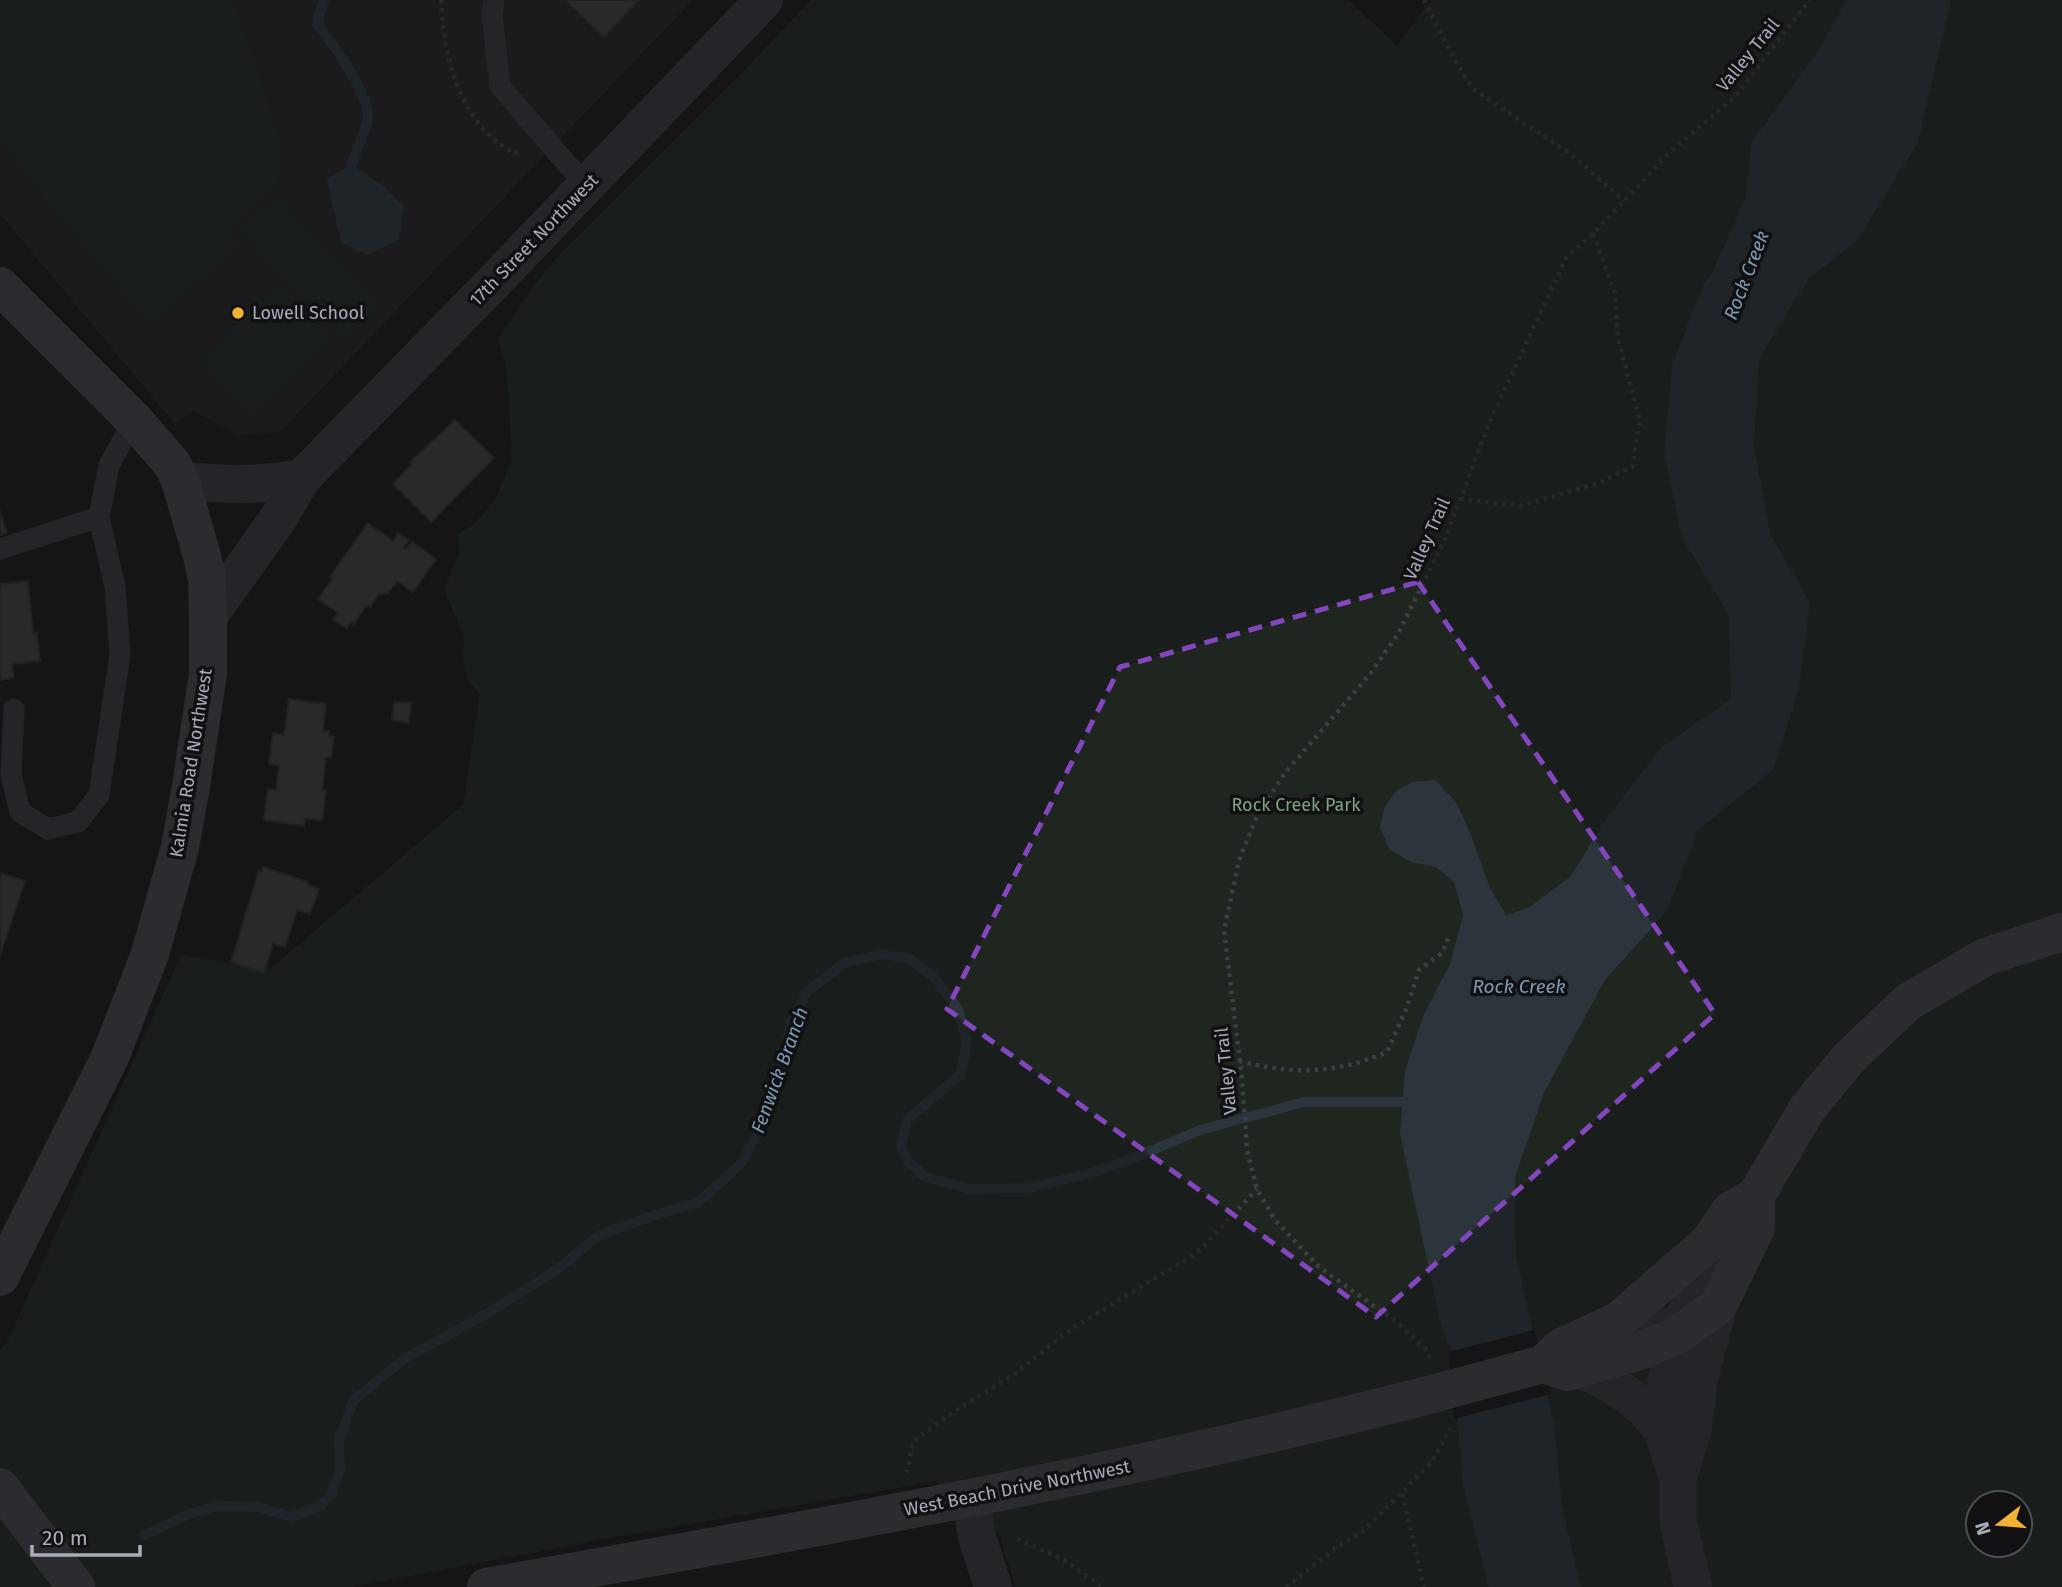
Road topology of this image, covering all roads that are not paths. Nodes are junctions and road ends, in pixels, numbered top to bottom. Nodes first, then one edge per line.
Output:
1 (494, 0) edge
2 (764, 0) edge
3 (586, 186) junction
4 (0, 286) edge
5 (134, 421) junction
6 (302, 478) junction
7 (180, 480) junction
8 (99, 517) junction
9 (0, 549) edge
10 (208, 617) junction
11 (14, 709) dead end
12 (2062, 932) edge
13 (1756, 1196) junction
14 (1709, 1242) junction
15 (0, 1277) edge
16 (1718, 1306) junction
17 (1618, 1321) junction
18 (1678, 1335) junction
19 (1543, 1364) junction
20 (1581, 1369) junction
21 (1699, 1378) junction
22 (1663, 1431) junction
23 (1678, 1477) junction
24 (0, 1487) edge
25 (971, 1498) junction
26 (585, 1578) edge
27 (76, 1587) edge
28 (486, 1587) edge
29 (993, 1587) edge
30 (1693, 1587) edge

1 - 3 lane
2 - 3 street, 17th Street Northwest
3 - 6 street, 17th Street Northwest
4 - 5 street, Kalmia Road Northwest
5 - 7 street, Kalmia Road Northwest
5 - 8 lane
6 - 7 street
6 - 10 street, 17th Street Northwest
7 - 10 street, Kalmia Road Northwest
8 - 9 lane
8 - 11 lane
10 - 15 street, Kalmia Road Northwest
12 - 13 street
13 - 14 street, West Beach Drive Northwest
13 - 16 street
14 - 17 street, West Beach Drive Northwest
14 - 18 street
16 - 18 street, West Beach Drive Northwest
16 - 21 street
17 - 18 street, West Beach Drive Northwest
17 - 19 street, West Beach Drive Northwest
18 - 20 street, West Beach Drive Northwest
18 - 21 street
18 - 22 street
19 - 20 street, West Beach Drive Northwest
19 - 25 street, West Beach Drive Northwest, bridge
20 - 22 street
21 - 23 street
22 - 23 street
23 - 30 street
24 - 27 street
25 - 26 street, West Beach Drive Northwest
25 - 29 street
26 - 28 street, West Beach Drive Northwest

